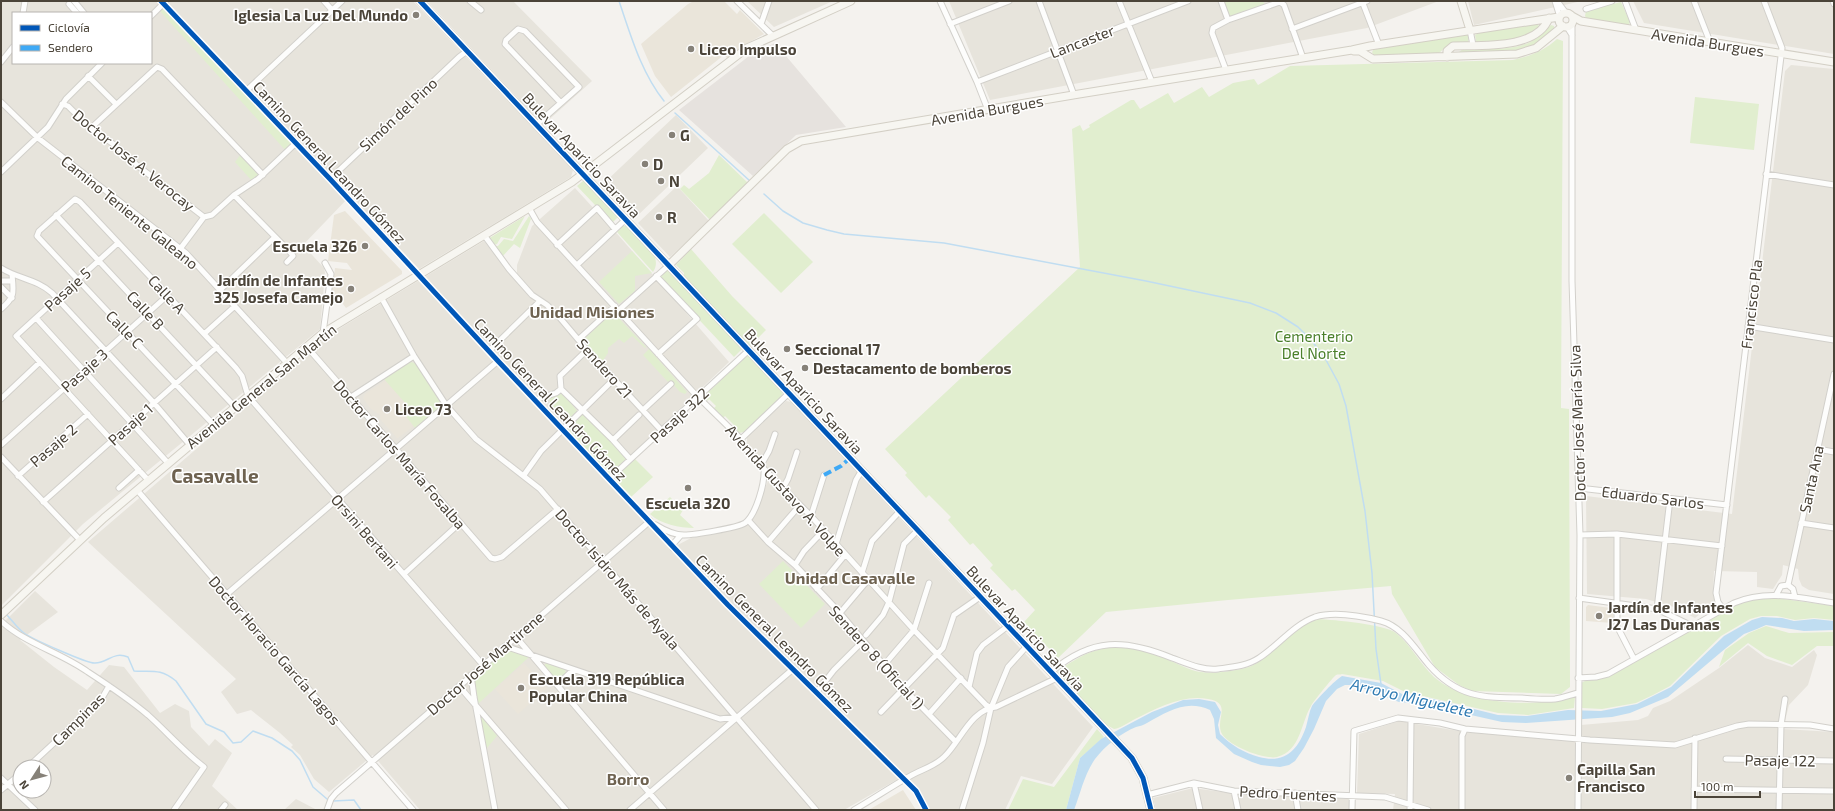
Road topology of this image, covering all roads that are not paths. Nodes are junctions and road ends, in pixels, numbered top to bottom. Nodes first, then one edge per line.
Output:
1 (25, 1) edge
2 (324, 1) edge
3 (342, 1) edge
4 (420, 1) edge
5 (470, 1) edge
6 (737, 1) edge
7 (769, 1) edge
8 (851, 1) edge
9 (940, 1) edge
10 (1009, 1) edge
11 (1039, 1) edge
12 (1119, 1) edge
13 (1188, 1) edge
14 (1221, 1) edge
15 (1461, 1) edge
16 (1556, 1) edge
17 (1612, 1) edge
18 (1625, 1) edge
19 (1694, 1) edge
20 (1764, 1) edge
21 (1833, 1) edge
22 (164, 2) edge
23 (1364, 2) edge
24 (71, 3) edge
25 (1834, 4) edge
26 (1586, 8) dead end
27 (332, 10) junction
28 (481, 10) dead end
29 (23, 12) edge
30 (80, 12) edge
31 (152, 15) edge
32 (1549, 18) junction
33 (1228, 20) junction
34 (1566, 20) junction
35 (761, 24) junction
36 (950, 24) junction
37 (1128, 24) junction
38 (1292, 29) junction
39 (1470, 30) junction
40 (1636, 30) junction
41 (772, 35) junction
42 (1710, 42) junction
43 (1377, 46) junction
44 (1473, 46) junction
45 (12, 48) edge
46 (1352, 50) junction
47 (467, 51) junction
48 (1057, 51) junction
49 (1781, 53) junction
50 (1370, 57) junction
51 (1447, 57) junction
52 (1303, 58) junction
53 (1, 62) edge
54 (1834, 62) edge
55 (101, 64) edge
56 (1226, 70) junction
57 (88, 76) junction
58 (977, 82) junction
59 (1152, 82) junction
60 (246, 91) junction
61 (1074, 94) junction
62 (1, 102) edge
63 (561, 103) junction
64 (62, 104) junction
65 (116, 104) junction
66 (988, 110) junction
67 (536, 124) junction
68 (91, 128) junction
69 (38, 138) junction
70 (296, 143) junction
71 (1, 172) edge
72 (584, 174) junction
73 (1766, 174) junction
74 (263, 175) junction
75 (330, 178) junction
76 (1834, 185) edge
77 (234, 195) junction
78 (529, 208) junction
79 (56, 215) junction
80 (204, 217) junction
81 (626, 219) junction
82 (615, 229) junction
83 (484, 235) junction
84 (275, 237) junction
85 (118, 243) junction
86 (557, 245) junction
87 (180, 249) junction
88 (99, 260) junction
89 (287, 262) dead end
90 (325, 263) dead end
91 (577, 265) junction
92 (669, 265) junction
93 (1, 268) edge
94 (12, 275) junction
95 (419, 275) junction
96 (656, 276) junction
97 (78, 279) junction
98 (1, 281) edge
99 (12, 281) junction
100 (1, 288) edge
101 (220, 290) junction
102 (168, 295) junction
103 (56, 297) junction
104 (381, 297) junction
105 (12, 298) junction
106 (540, 302) junction
107 (235, 306) junction
108 (617, 308) junction
109 (1, 309) edge
110 (148, 312) junction
111 (36, 318) junction
112 (1748, 326) junction
113 (127, 331) junction
114 (323, 333) junction
115 (204, 334) junction
116 (579, 339) junction
117 (1834, 340) edge
118 (307, 346) junction
119 (216, 347) junction
120 (587, 350) junction
121 (749, 350) junction
122 (106, 351) junction
123 (489, 351) junction
124 (658, 354) junction
125 (414, 356) junction
126 (498, 361) junction
127 (40, 362) junction
128 (287, 363) junction
129 (197, 365) junction
130 (84, 370) junction
131 (1834, 374) edge
132 (176, 384) junction
133 (610, 384) dead end
134 (671, 384) dead end
135 (560, 386) junction
136 (64, 388) junction
137 (789, 393) junction
138 (248, 396) junction
139 (699, 396) junction
140 (351, 398) junction
141 (1, 399) edge
142 (534, 400) junction
143 (154, 403) junction
144 (446, 405) junction
145 (234, 407) junction
146 (582, 410) junction
147 (643, 410) junction
148 (88, 414) junction
149 (639, 415) dead end
150 (132, 422) junction
151 (213, 424) junction
152 (563, 430) junction
153 (662, 431) junction
154 (775, 434) dead end
155 (741, 439) junction
156 (112, 440) junction
157 (613, 440) junction
158 (189, 444) junction
159 (1, 445) edge
160 (395, 448) junction
161 (1818, 449) junction
162 (797, 452) dead end
163 (1834, 452) edge
164 (1, 457) edge
165 (630, 459) junction
166 (168, 463) junction
167 (762, 467) junction
168 (140, 470) junction
169 (862, 470) junction
170 (524, 475) junction
171 (824, 475) dead end
172 (18, 476) junction
173 (609, 479) junction
174 (148, 480) junction
175 (118, 488) dead end
176 (783, 488) junction
177 (1579, 488) junction
178 (137, 490) junction
179 (337, 499) junction
180 (1670, 499) junction
181 (43, 502) junction
182 (800, 505) junction
183 (1727, 505) junction
184 (558, 509) junction
185 (900, 511) junction
186 (811, 516) junction
187 (748, 520) junction
188 (650, 521) junction
189 (460, 523) junction
190 (1801, 523) junction
191 (1834, 528) edge
192 (824, 530) junction
193 (918, 530) junction
194 (1617, 534) junction
195 (681, 535) junction
196 (1580, 535) junction
197 (1666, 539) junction
198 (80, 540) junction
199 (768, 542) junction
200 (836, 544) junction
201 (1722, 546) junction
202 (673, 548) junction
203 (846, 555) junction
204 (603, 561) junction
205 (795, 565) junction
206 (862, 573) junction
207 (404, 574) junction
208 (868, 580) junction
209 (929, 583) dead end
210 (1788, 585) junction
211 (817, 589) junction
212 (227, 594) junction
213 (1776, 595) junction
214 (980, 597) junction
215 (1795, 597) junction
216 (1579, 598) junction
217 (889, 602) junction
218 (1617, 602) junction
219 (1834, 603) edge
220 (1657, 609) junction
221 (1723, 609) junction
222 (840, 614) junction
223 (1, 615) edge
224 (1, 621) edge
225 (1008, 626) junction
226 (1692, 626) junction
227 (914, 630) junction
228 (866, 635) dead end
229 (516, 637) junction
230 (863, 641) junction
231 (505, 646) junction
232 (1027, 646) junction
233 (937, 653) junction
234 (532, 656) junction
235 (1634, 660) junction
236 (483, 665) junction
237 (884, 665) junction
238 (793, 669) junction
239 (573, 670) junction
240 (1051, 672) junction
241 (472, 675) junction
242 (961, 678) junction
243 (1057, 678) junction
244 (1578, 678) junction
245 (557, 685) junction
246 (109, 686) junction
247 (459, 686) junction
248 (969, 687) junction
249 (904, 689) junction
250 (816, 693) junction
251 (1578, 693) junction
252 (1785, 699) dead end
253 (476, 707) junction
254 (991, 708) junction
255 (881, 712) dead end
256 (929, 714) junction
257 (736, 717) junction
258 (1411, 720) junction
259 (1781, 725) junction
260 (1465, 729) junction
261 (1834, 729) edge
262 (1578, 738) junction
263 (1695, 738) junction
264 (956, 742) junction
265 (37, 759) edge
266 (1726, 759) dead end
267 (1780, 760) junction
268 (372, 761) junction
269 (1834, 761) edge
270 (1, 778) edge
271 (904, 780) junction
272 (12, 781) edge
273 (8, 784) junction
274 (1194, 784) junction
275 (1694, 789) junction
276 (1, 790) edge
277 (1780, 790) junction
278 (1234, 791) junction
279 (1834, 792) edge
280 (650, 793) junction
281 (1295, 793) junction
282 (1147, 795) junction
283 (1352, 797) junction
284 (225, 805) dead end
285 (1410, 807) edge
286 (35, 810) edge
287 (174, 810) edge
288 (221, 810) edge
289 (327, 810) edge
290 (413, 810) edge
291 (495, 810) edge
292 (566, 810) edge
293 (630, 810) edge
294 (664, 810) edge
295 (816, 810) edge
296 (854, 810) edge
297 (926, 810) edge
298 (962, 810) edge
299 (1151, 810) edge
300 (1200, 810) edge
301 (1238, 810) edge
302 (1298, 810) edge
303 (1352, 810) edge
304 (1428, 810) edge
305 (1462, 810) edge
306 (1578, 810) edge
307 (1694, 810) edge
308 (1779, 810) edge

1 - 29 street
2 - 27 street
3 - 27 street
4 - 47 street, Bulevar Aparicio Saravia
5 - 28 street
6 - 35 street
7 - 35 street
8 - 41 street, Avenida General San Martín
9 - 36 street
10 - 36 street
11 - 48 street
12 - 37 street
13 - 37 street, Lancaster
14 - 33 street
15 - 39 street
16 - 34 street, Doctor José María Silva
17 - 26 street
18 - 40 street
19 - 42 street
20 - 49 street, Francisco Pla
21 - 25 street
22 - 31 street
22 - 60 street, Camino General Leandro Gómez
23 - 38 street
23 - 43 street
24 - 30 street
27 - 60 street
32 - 34 street, Avenida Burgues
32 - 39 street, Avenida Burgues
32 - 44 street
33 - 38 street
33 - 56 street
34 - 40 street, Avenida Burgues
34 - 51 street, Avenida Burgues
34 - 177 street, Doctor José María Silva
35 - 41 street
36 - 58 street
37 - 48 street, Lancaster
37 - 59 street
38 - 52 street
39 - 43 street, Avenida Burgues
39 - 44 street
40 - 42 street, Avenida Burgues
41 - 72 street, Avenida General San Martín
42 - 49 street, Avenida Burgues
43 - 46 street, Avenida Burgues
43 - 50 street
44 - 51 street
45 - 53 street
46 - 50 street, Avenida Burgues
46 - 52 street, Avenida Burgues
47 - 67 street, Bulevar Aparicio Saravia
47 - 75 street, Simón del Pino
48 - 58 street, Lancaster
48 - 61 street
49 - 54 street, Avenida Burgues
49 - 73 street, Francisco Pla
50 - 51 street, Avenida Burgues
52 - 56 street, Avenida Burgues
55 - 57 street
56 - 59 street, Avenida Burgues
57 - 64 street
57 - 65 street
58 - 66 street
59 - 61 street, Avenida Burgues
60 - 70 street, Camino General Leandro Gómez
61 - 66 street, Avenida Burgues
62 - 69 street, Camino Teniente Galeano
63 - 63 street
63 - 67 street
64 - 68 street, Doctor José A. Verocay
64 - 69 street
65 - 68 street
65 - 74 street
66 - 92 street, Avenida Burgues
67 - 72 street, Bulevar Aparicio Saravia
68 - 80 street, Doctor José A. Verocay
69 - 71 street
69 - 87 street, Camino Teniente Galeano
70 - 74 street
70 - 75 street, Camino General Leandro Gómez
72 - 78 street, Avenida General San Martín
72 - 81 street, Bulevar Aparicio Saravia
73 - 76 street
73 - 112 street, Francisco Pla
74 - 77 street
75 - 95 street, Camino General Leandro Gómez
77 - 80 street
77 - 84 street
78 - 83 street, Avenida General San Martín
78 - 86 street, Avenida Gustavo A. Volpe
79 - 85 street, Calle A
79 - 88 street, Calle B
79 - 97 street, Calle C
80 - 87 street
81 - 82 street
81 - 92 street, Bulevar Aparicio Saravia
82 - 86 street
82 - 91 street
83 - 95 street, Avenida General San Martín
83 - 106 street, Sendero 21
84 - 89 street
84 - 101 street
85 - 88 street, Pasaje 5
85 - 102 street, Calle A
86 - 91 street, Avenida Gustavo A. Volpe
87 - 101 street, Camino Teniente Galeano
88 - 97 street, Pasaje 5
88 - 110 street, Calle B
90 - 114 street
91 - 108 street, Avenida Gustavo A. Volpe
92 - 96 street
92 - 121 street, Bulevar Aparicio Saravia
93 - 94 street
94 - 99 street
94 - 103 street
95 - 104 street, Avenida General San Martín
95 - 123 street, Camino General Leandro Gómez
96 - 108 street
96 - 124 street
97 - 103 street, Pasaje 5
97 - 113 street, Calle C
98 - 99 street
99 - 105 street
100 - 105 street
101 - 107 street, Camino Teniente Galeano
102 - 110 street, Pasaje 3
102 - 115 street, Calle A
103 - 111 street, Pasaje 5
103 - 122 street
104 - 114 street, Avenida General San Martín
104 - 125 street, Doctor Isidro Más de Ayala
105 - 109 street
106 - 116 street, Sendero 21
106 - 123 street
107 - 115 street
107 - 128 street, Camino Teniente Galeano
108 - 116 street
108 - 124 street, Avenida Gustavo A. Volpe
110 - 113 street, Pasaje 3
110 - 129 street, Calle B
111 - 127 street, Pasaje 5
111 - 130 street
112 - 117 street
112 - 183 street, Francisco Pla
113 - 122 street, Pasaje 3
113 - 132 street, Calle C
114 - 118 street, Avenida General San Martín
115 - 119 street, Calle A
116 - 120 street, Sendero 21
118 - 128 street, Avenida General San Martín
118 - 140 street, Doctor Carlos María Fosalba
119 - 129 street, Pasaje 1
119 - 138 street, Calle A
120 - 135 street
120 - 147 street, Sendero 21
121 - 137 street, Bulevar Aparicio Saravia
121 - 139 street, Pasaje 322
122 - 130 street, Pasaje 3
122 - 143 street
123 - 126 street, Camino General Leandro Gómez
124 - 139 street, Avenida Gustavo A. Volpe
125 - 140 street
125 - 144 street, Doctor Isidro Más de Ayala
126 - 142 street, Camino General Leandro Gómez
126 - 144 street
127 - 136 street
127 - 141 street
128 - 138 street, Avenida General San Martín
129 - 132 street, Pasaje 1
129 - 145 street, Calle B
130 - 136 street, Pasaje 3
130 - 150 street
131 - 161 street, Santa Ana
132 - 143 street, Pasaje 1
132 - 151 street, Calle C
133 - 146 street
134 - 147 street
135 - 142 street
135 - 146 street
136 - 148 street
136 - 159 street, Pasaje 3
137 - 155 street
137 - 169 street, Bulevar Aparicio Saravia
138 - 145 street, Avenida General San Martín
138 - 179 street, Orsini Bertani
139 - 153 street, Pasaje 322
139 - 155 street, Avenida Gustavo A. Volpe
140 - 160 street, Doctor Carlos María Fosalba
142 - 152 street, Camino General Leandro Gómez
143 - 150 street, Pasaje 1
143 - 158 street
144 - 160 street
144 - 170 street, Doctor Isidro Más de Ayala
145 - 151 street, Avenida General San Martín
146 - 152 street
146 - 157 street
147 - 153 street, Sendero 21
148 - 156 street
148 - 172 street, Pasaje 2
149 - 157 street
150 - 156 street, Pasaje 1
150 - 166 street
151 - 158 street, Avenida General San Martín
152 - 170 street
152 - 173 street, Camino General Leandro Gómez
153 - 165 street, Pasaje 322
154 - 167 street
155 - 167 street, Avenida Gustavo A. Volpe
156 - 168 street
156 - 181 street, Pasaje 1
157 - 165 street
158 - 166 street, Avenida General San Martín
160 - 179 street
160 - 189 street, Doctor Carlos María Fosalba
161 - 163 street
161 - 190 street, Santa Ana
162 - 176 street
164 - 172 street
165 - 173 street, Pasaje 322
166 - 174 street, Avenida General San Martín
167 - 176 street, Avenida Gustavo A. Volpe
167 - 187 street
168 - 174 street
168 - 175 street
169 - 185 street, Bulevar Aparicio Saravia
169 - 200 street
170 - 184 street, Doctor Isidro Más de Ayala
171 - 186 street
172 - 181 street
173 - 188 street, Camino General Leandro Gómez
174 - 178 street, Avenida General San Martín
176 - 182 street, Avenida Gustavo A. Volpe
177 - 180 street, Eduardo Sarlos
177 - 196 street, Doctor José María Silva
178 - 198 street, Avenida General San Martín
178 - 212 street, Doctor Horacio García Lagos
179 - 207 street, Orsini Bertani
179 - 212 street
180 - 183 street, Eduardo Sarlos
180 - 197 street
181 - 198 street
182 - 186 street, Avenida Gustavo A. Volpe
182 - 199 street
183 - 201 street, Francisco Pla
184 - 189 street, Doctor Carlos María Fosalba
184 - 204 street, Doctor Isidro Más de Ayala
185 - 193 street, Bulevar Aparicio Saravia
185 - 206 street
186 - 192 street, Avenida Gustavo A. Volpe
187 - 195 street
187 - 199 street, Sendero 8 (Oficial 1)
188 - 195 street
188 - 202 street, Camino General Leandro Gómez
188 - 204 street, Doctor José Martirene
189 - 207 street
190 - 191 street
190 - 210 street, Santa Ana
192 - 200 street, Avenida Gustavo A. Volpe
192 - 205 street
193 - 214 street, Bulevar Aparicio Saravia
193 - 217 street
194 - 196 street
194 - 197 street
194 - 218 street
195 - 202 street
196 - 216 street, Doctor José María Silva
197 - 201 street
197 - 220 street
198 - 223 street, Avenida General San Martín
199 - 205 street, Sendero 8 (Oficial 1)
200 - 203 street, Avenida Gustavo A. Volpe
201 - 221 street, Francisco Pla
202 - 238 street, Camino General Leandro Gómez
203 - 206 street, Avenida Gustavo A. Volpe
203 - 211 street
204 - 229 street, Doctor José Martirene
204 - 257 street, Doctor Isidro Más de Ayala
205 - 211 street, Sendero 8 (Oficial 1)
206 - 208 street, Avenida Gustavo A. Volpe
207 - 236 street, Orsini Bertani
208 - 217 street, Avenida Gustavo A. Volpe
208 - 222 street
209 - 227 street
210 - 213 street
210 - 215 street
211 - 222 street, Sendero 8 (Oficial 1)
212 - 268 street, Doctor Horacio García Lagos
213 - 215 street
213 - 221 street
214 - 225 street, Bulevar Aparicio Saravia
214 - 233 street
215 - 219 street
216 - 218 street
216 - 244 street, Doctor José María Silva
217 - 227 street, Avenida Gustavo A. Volpe
217 - 228 street
218 - 220 street
218 - 235 street
220 - 226 street
221 - 226 street
222 - 230 street, Sendero 8 (Oficial 1)
224 - 246 street
225 - 232 street, Bulevar Aparicio Saravia
225 - 248 street
226 - 235 street
227 - 233 street, Avenida Gustavo A. Volpe
227 - 237 street
229 - 231 street, Doctor José Martirene
229 - 234 street
230 - 237 street, Sendero 8 (Oficial 1)
230 - 250 street
231 - 234 street
231 - 236 street, Doctor José Martirene
232 - 240 street, Bulevar Aparicio Saravia
232 - 254 street
233 - 242 street, Avenida Gustavo A. Volpe
233 - 249 street
234 - 239 street
234 - 245 street
235 - 244 street
236 - 241 street, Doctor José Martirene
237 - 249 street, Sendero 8 (Oficial 1)
238 - 250 street, Camino General Leandro Gómez
238 - 257 street
239 - 245 street
239 - 257 street
240 - 243 street, Bulevar Aparicio Saravia
240 - 251 street
241 - 247 street, Doctor José Martirene
241 - 253 street
242 - 248 street, Avenida Gustavo A. Volpe
242 - 256 street
243 - 254 street
243 - 282 street, Bulevar Aparicio Saravia
244 - 251 street, Doctor José María Silva
245 - 280 street
246 - 265 street, Campinas
246 - 287 street
247 - 253 street
247 - 268 street, Doctor José Martirene
248 - 254 street, Avenida Gustavo A. Volpe
249 - 255 street
249 - 256 street, Sendero 8 (Oficial 1)
250 - 271 street, Camino General Leandro Gómez
251 - 262 street, Doctor José María Silva
252 - 259 street
253 - 291 street
253 - 292 street
254 - 264 street
254 - 298 street
256 - 264 street, Sendero 8 (Oficial 1)
257 - 280 street
257 - 295 street, Doctor Isidro Más de Ayala
258 - 260 street
258 - 283 street
258 - 285 street
259 - 261 street
259 - 263 street
259 - 267 street
260 - 262 street
260 - 305 street
262 - 263 street
262 - 306 street, Doctor José María Silva
263 - 275 street
264 - 271 street
266 - 267 street, Pasaje 122
267 - 269 street, Pasaje 122
267 - 277 street
268 - 289 street, Doctor José Martirene
268 - 290 street, Doctor Horacio García Lagos
270 - 273 street
271 - 296 street
271 - 297 street, Camino General Leandro Gómez
272 - 273 street
273 - 276 street
273 - 286 street
274 - 278 street, Pedro Fuentes
274 - 282 street, Pedro Fuentes
274 - 300 street
275 - 277 street
275 - 307 street
277 - 279 street
277 - 308 street
278 - 281 street, Pedro Fuentes
278 - 301 street
280 - 293 street
280 - 294 street
281 - 283 street, Pedro Fuentes
281 - 302 street
282 - 299 street, Bulevar Aparicio Saravia
283 - 285 street, Pedro Fuentes
283 - 303 street
284 - 288 street
285 - 304 street, Pedro Fuentes

